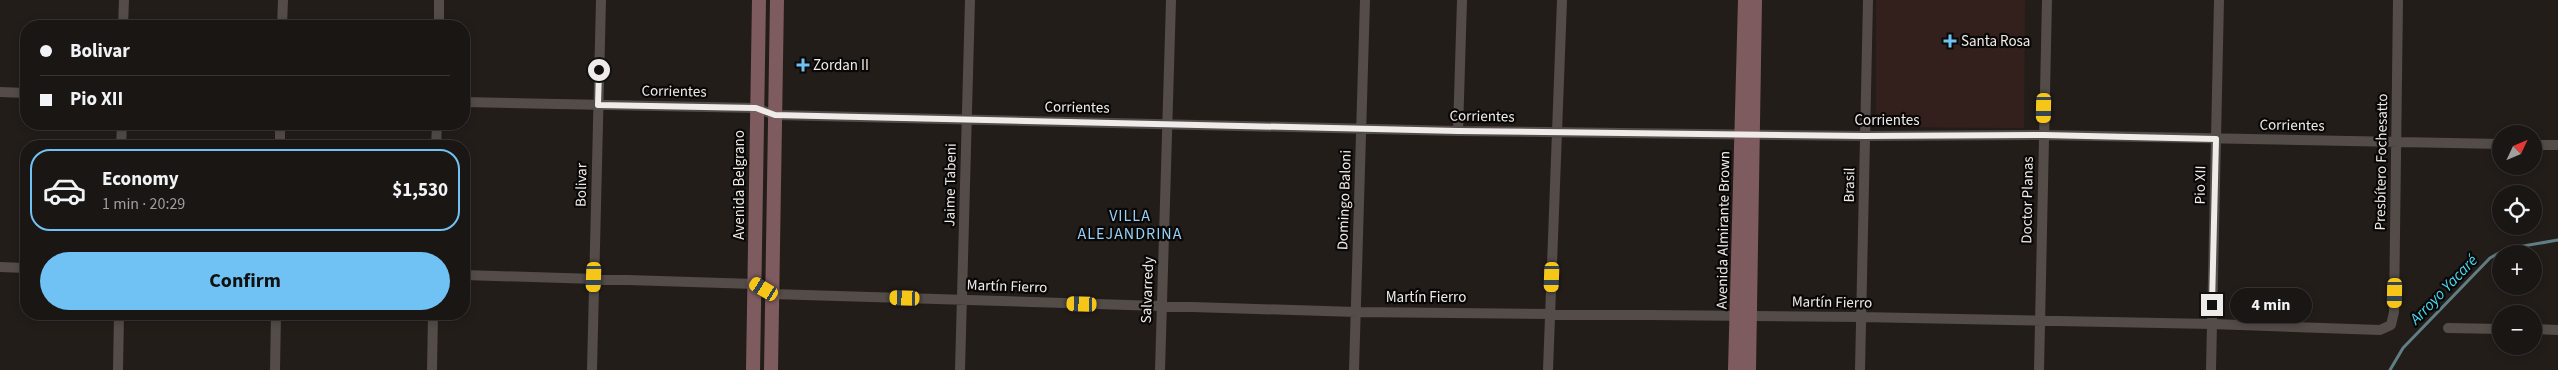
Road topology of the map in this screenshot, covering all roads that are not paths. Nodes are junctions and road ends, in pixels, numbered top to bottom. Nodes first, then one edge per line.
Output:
1 (124, 0) edge
2 (283, 0) edge
3 (439, 0) edge
4 (601, 0) edge
5 (759, 0) edge
6 (777, 0) edge
7 (970, 0) edge
8 (1171, 0) edge
9 (1365, 0) edge
10 (1462, 0) edge
11 (1562, 0) edge
12 (1744, 0) edge
13 (1755, 0) edge
14 (1868, 0) edge
15 (2047, 0) edge
16 (2219, 0) edge
17 (2398, 0) edge
18 (123, 20) edge
19 (282, 20) edge
20 (439, 20) edge
21 (0, 92) edge
22 (20, 93) edge
23 (470, 102) edge
24 (598, 105) junction
25 (756, 108) junction
26 (775, 115) junction
27 (967, 120) junction
28 (1167, 123) junction
29 (1361, 128) junction
30 (1458, 131) junction
31 (1556, 132) junction
32 (1747, 134) junction
33 (2044, 135) junction
34 (1865, 136) junction
35 (2216, 139) junction
36 (2397, 142) junction
37 (2492, 144) edge
38 (2542, 145) edge
39 (2558, 145) edge
40 (0, 268) edge
41 (20, 268) edge
42 (470, 275) edge
43 (594, 277) junction
44 (755, 284) junction
45 (772, 294) junction
46 (962, 300) junction
47 (1162, 306) junction
48 (1356, 312) junction
49 (1551, 313) junction
50 (1744, 315) junction
51 (1861, 317) junction
52 (119, 320) edge
53 (276, 320) edge
54 (433, 320) edge
55 (2040, 320) junction
56 (2212, 324) junction
57 (2391, 325) joint
58 (2448, 328) dead end
59 (2492, 329) edge
60 (2542, 329) edge
61 (2558, 330) edge
62 (118, 370) edge
63 (275, 370) edge
64 (432, 370) edge
65 (592, 370) edge
66 (752, 370) edge
67 (771, 370) edge
68 (960, 370) edge
69 (1160, 370) edge
70 (1354, 370) edge
71 (1548, 370) edge
72 (1735, 370) edge
73 (1749, 370) edge
74 (1860, 370) edge
75 (2038, 370) edge
76 (2211, 370) edge

1 - 18 street
2 - 19 street
3 - 20 street
4 - 24 street, Bolivar
5 - 25 main road, Avenida Belgrano
6 - 26 main road
7 - 27 street, Jaime Tabeni
8 - 28 street, Salvarredy
9 - 29 street, Domingo Baloni
10 - 30 street
11 - 31 street
12 - 32 main road, Avenida Almirante Brown
13 - 32 main road, Avenida Almirante Brown
14 - 34 street, Brasil
15 - 33 street, Doctor Planas
16 - 35 street, Pio XII
17 - 36 street, Presbítero Fochesatto
21 - 22 street
23 - 24 street, Corrientes
24 - 25 street, Corrientes
24 - 43 street, Bolivar
25 - 26 street, Corrientes
25 - 44 main road, Avenida Belgrano
26 - 27 street, Corrientes
26 - 45 main road
27 - 28 street, Corrientes
27 - 46 street, Jaime Tabeni
28 - 29 street, Corrientes
28 - 47 street, Salvarredy
29 - 30 street, Corrientes
29 - 48 street, Domingo Baloni
30 - 31 street, Corrientes
31 - 32 street, Corrientes
31 - 49 street
32 - 34 street, Corrientes
32 - 50 main road, Avenida Almirante Brown
33 - 34 street, Corrientes
33 - 35 street, Corrientes
33 - 55 street, Doctor Planas
34 - 51 street, Brasil
35 - 36 street, Corrientes
35 - 56 street, Pio XII
36 - 37 street, Corrientes
36 - 57 street, Presbítero Fochesatto
38 - 39 street
40 - 41 street
42 - 43 street, Martín Fierro
43 - 44 street, Martín Fierro
43 - 65 street, Bolivar
44 - 45 street, Martín Fierro
44 - 66 main road, Avenida Belgrano
45 - 46 street, Martín Fierro
45 - 67 main road
46 - 47 street, Martín Fierro
46 - 68 street, Jaime Tabeni
47 - 48 street, Martín Fierro
47 - 69 street, Salvarredy
48 - 49 street, Martín Fierro
48 - 70 street, Domingo Baloni
49 - 50 street, Martín Fierro
49 - 71 street
50 - 51 street, Martín Fierro
50 - 72 main road, Avenida Almirante Brown
50 - 73 main road, Avenida Almirante Brown
51 - 55 street, Martín Fierro
51 - 74 street, Brasil
52 - 62 street
53 - 63 street
54 - 64 street
55 - 56 street, Martín Fierro
55 - 75 street, Doctor Planas
56 - 57 street, Martín Fierro
56 - 76 street, Pio XII
58 - 59 street
60 - 61 street

